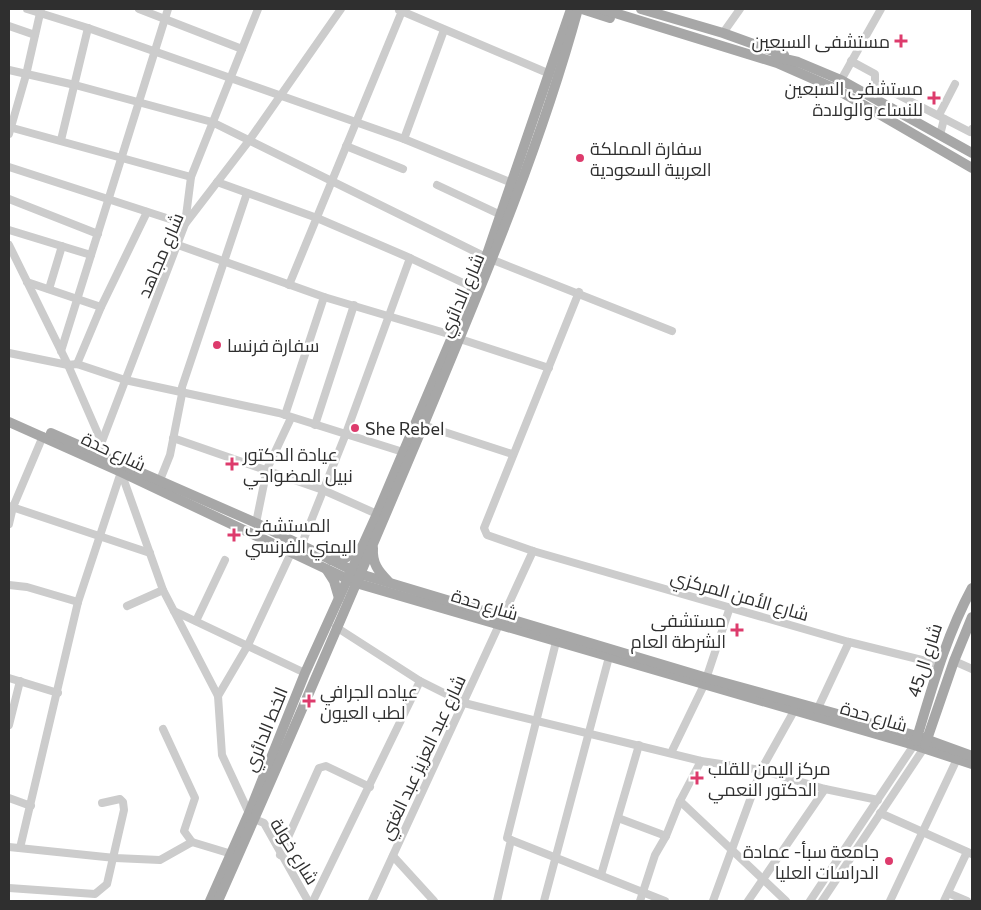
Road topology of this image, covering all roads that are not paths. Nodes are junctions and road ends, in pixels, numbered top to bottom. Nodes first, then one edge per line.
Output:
1 (27, 9) edge
2 (140, 9) edge
3 (168, 9) edge
4 (258, 9) edge
5 (340, 9) edge
6 (571, 9) edge
7 (583, 9) edge
8 (623, 9) edge
9 (641, 9) edge
10 (740, 9) edge
11 (881, 9) edge
12 (400, 10) edge
13 (41, 11) edge
14 (604, 11) edge
15 (165, 17) junction
16 (570, 17) edge
17 (9, 26) edge
18 (88, 28) junction
19 (444, 30) junction
20 (723, 33) junction
21 (35, 35) junction
22 (242, 49) junction
23 (154, 51) junction
24 (777, 60) junction
25 (851, 61) junction
26 (797, 66) junction
27 (9, 70) edge
28 (550, 74) junction
29 (26, 75) junction
30 (230, 79) junction
31 (841, 80) junction
32 (955, 84) dead end
33 (75, 85) junction
34 (281, 95) junction
35 (140, 102) junction
36 (13, 106) edge
37 (941, 116) junction
38 (539, 118) junction
39 (212, 122) junction
40 (356, 123) junction
41 (10, 129) edge
42 (972, 129) edge
43 (940, 135) junction
44 (404, 138) junction
45 (61, 140) junction
46 (248, 142) junction
47 (346, 146) junction
48 (972, 153) edge
49 (122, 157) junction
50 (9, 167) edge
51 (972, 168) edge
52 (402, 169) dead end
53 (191, 177) junction
54 (217, 182) junction
55 (332, 182) junction
56 (512, 183) junction
57 (437, 185) dead end
58 (247, 193) junction
59 (109, 198) junction
60 (9, 199) edge
61 (147, 212) junction
62 (501, 215) junction
63 (317, 218) junction
64 (185, 224) junction
65 (9, 230) edge
66 (98, 234) junction
67 (178, 245) junction
68 (9, 246) edge
69 (62, 246) junction
70 (91, 255) junction
71 (410, 258) junction
72 (490, 258) junction
73 (225, 262) junction
74 (27, 282) junction
75 (289, 285) junction
76 (472, 287) junction
77 (49, 289) junction
78 (579, 292) junction
79 (324, 297) junction
80 (76, 299) junction
81 (354, 305) junction
82 (100, 307) junction
83 (389, 315) junction
84 (672, 331) dead end
85 (456, 337) junction
86 (60, 351) junction
87 (9, 353) edge
88 (77, 364) junction
89 (68, 365) junction
90 (549, 368) junction
91 (125, 380) junction
92 (182, 394) junction
93 (9, 415) edge
94 (288, 417) junction
95 (9, 422) edge
96 (315, 425) junction
97 (423, 425) junction
98 (43, 436) junction
99 (345, 436) junction
100 (173, 438) junction
101 (98, 452) junction
102 (403, 452) junction
103 (512, 454) junction
104 (267, 469) junction
105 (121, 472) junction
106 (160, 480) junction
107 (323, 490) junction
108 (11, 506) edge
109 (377, 514) junction
110 (256, 522) junction
111 (9, 524) edge
112 (98, 538) junction
113 (301, 546) junction
114 (373, 547) junction
115 (362, 548) junction
116 (533, 551) junction
117 (150, 553) junction
118 (291, 553) junction
119 (225, 560) dead end
120 (328, 564) junction
121 (354, 577) junction
122 (388, 581) junction
123 (9, 585) edge
124 (374, 586) junction
125 (972, 588) edge
126 (163, 590) junction
127 (344, 599) junction
128 (78, 602) junction
129 (127, 606) dead end
130 (730, 608) junction
131 (174, 611) junction
132 (972, 617) edge
133 (196, 621) junction
134 (499, 621) junction
135 (336, 627) junction
136 (556, 642) junction
137 (849, 642) junction
138 (248, 645) junction
139 (609, 657) junction
140 (954, 661) junction
141 (938, 664) junction
142 (972, 669) edge
143 (305, 673) junction
144 (9, 678) edge
145 (20, 681) junction
146 (420, 682) junction
147 (705, 682) junction
148 (58, 693) junction
149 (218, 696) junction
150 (464, 704) junction
151 (818, 708) junction
152 (794, 711) junction
153 (535, 721) junction
154 (9, 724) edge
155 (163, 729) dead end
156 (590, 734) junction
157 (920, 742) junction
158 (639, 745) junction
159 (671, 753) junction
160 (972, 756) edge
161 (957, 759) junction
162 (701, 761) junction
163 (972, 764) edge
164 (761, 770) junction
165 (370, 787) junction
166 (825, 789) junction
167 (9, 798) edge
168 (878, 800) junction
169 (680, 801) junction
170 (102, 804) dead end
171 (30, 806) junction
172 (880, 812) junction
173 (252, 816) junction
174 (618, 818) junction
175 (924, 832) junction
176 (666, 836) junction
177 (511, 840) junction
178 (192, 842) junction
179 (9, 847) edge
180 (20, 848) junction
181 (733, 850) junction
182 (970, 853) edge
183 (234, 855) junction
184 (280, 855) junction
185 (393, 856) junction
186 (557, 857) junction
187 (115, 858) junction
188 (601, 875) junction
189 (762, 878) junction
190 (9, 888) edge
191 (642, 892) junction
192 (948, 893) junction
193 (210, 901) edge
194 (218, 901) edge
195 (313, 901) edge
196 (372, 901) edge
197 (434, 901) edge
198 (496, 901) edge
199 (544, 901) edge
200 (640, 901) edge
201 (665, 901) edge
202 (713, 901) edge
203 (748, 901) edge
204 (786, 901) edge
205 (810, 901) edge
206 (822, 901) edge
207 (890, 901) edge
208 (944, 901) edge
209 (967, 901) edge

1 - 13 street
2 - 15 street
3 - 15 street
4 - 22 street
5 - 34 street, شارع مجاهد
6 - 16 main road
7 - 14 main road
7 - 16 main road
8 - 24 main road
9 - 20 main road
10 - 20 street
11 - 25 street
12 - 19 street
12 - 40 street
13 - 18 street
13 - 21 street
14 - 24 main road
14 - 26 main road
15 - 22 street
15 - 23 street
16 - 28 main road, شارع الدائري
16 - 38 main road, شارع الدائري
17 - 21 street
18 - 23 street
18 - 33 street
19 - 28 street
19 - 44 street
20 - 26 main road
21 - 29 street
22 - 30 street
23 - 30 street
23 - 35 street
24 - 26 main road
25 - 31 street
25 - 37 street
26 - 31 main road
26 - 51 main road
27 - 29 street
28 - 38 main road, شارع الدائري
29 - 33 street
29 - 36 street
30 - 34 street
30 - 39 street
31 - 43 main road
32 - 37 street
33 - 35 street
33 - 45 street
34 - 40 street
34 - 46 street, شارع مجاهد
35 - 39 street
35 - 49 street
36 - 41 street
37 - 42 street
37 - 43 street
38 - 56 main road, شارع الدائري
38 - 72 main road, شارع الدائري
39 - 46 street
39 - 53 street
40 - 44 street
40 - 47 street
41 - 45 street
43 - 48 main road
44 - 56 street
45 - 49 street
46 - 54 street, شارع مجاهد
46 - 55 street
47 - 52 street
47 - 55 street
49 - 53 street
49 - 59 street
50 - 59 street
53 - 64 street
54 - 58 street
54 - 64 street, شارع مجاهد
55 - 63 street
55 - 72 street
56 - 62 main road, شارع الدائري
57 - 62 street
58 - 63 street
58 - 73 street
59 - 61 street
59 - 66 street
60 - 66 street
61 - 64 street
61 - 82 street
62 - 72 main road, شارع الدائري
63 - 71 street
63 - 75 street
64 - 67 street, شارع مجاهد
65 - 69 street
66 - 70 street
67 - 73 street
67 - 91 street, شارع مجاهد
68 - 74 street
69 - 70 street
69 - 77 street
70 - 80 street
71 - 76 street
71 - 83 street
72 - 76 main road, شارع الدائري
72 - 78 street
72 - 85 main road, شارع الدائري
73 - 75 street
73 - 92 street
74 - 77 street
74 - 86 street
75 - 79 street
76 - 85 main road, شارع الدائري
77 - 80 street
78 - 84 street
78 - 90 street, شارع الأمن المركزي
79 - 81 street
79 - 94 street
80 - 82 street
80 - 86 street
81 - 83 street
81 - 96 street
82 - 88 street
83 - 85 street
83 - 99 street
85 - 90 street
85 - 97 main road, شارع الدائري
85 - 102 main road, شارع الدائري
86 - 89 street
87 - 89 street
88 - 89 street
88 - 91 street
89 - 101 street
90 - 103 street, شارع الأمن المركزي
91 - 92 street
91 - 101 street, شارع مجاهد
92 - 94 street
92 - 100 street
93 - 101 main road, شارع حدة
94 - 96 street
94 - 104 street
95 - 98 main road, شارع حدة
96 - 99 street
97 - 103 street
97 - 114 main road, شارع الدائري
98 - 101 main road, شارع حدة
98 - 108 street
99 - 102 street
99 - 107 street
100 - 104 street
100 - 106 street
101 - 105 main road, شارع حدة
101 - 106 main road, شارع حدة
102 - 109 main road, شارع الدائري
103 - 116 street, شارع الأمن المركزي
104 - 107 street
104 - 110 street
105 - 112 street
105 - 117 street
105 - 118 main road, شارع حدة
106 - 110 main road, شارع حدة
107 - 109 street
107 - 113 street
108 - 111 street
108 - 112 street
109 - 115 main road, شارع الدائري
110 - 113 main road, شارع حدة
112 - 117 street
112 - 128 street
113 - 120 main road, شارع حدة
114 - 121 main road, شارع الدائري
114 - 122 main road
115 - 120 main road
115 - 121 main road, شارع الدائري
116 - 130 street, شارع الأمن المركزي
116 - 134 street, شارع عبد العزيز عبد الغني
117 - 126 street
118 - 120 main road, شارع حدة
118 - 138 street
119 - 133 street
120 - 121 main road, شارع حدة
120 - 127 main road
121 - 122 main road, شارع حدة
121 - 124 main road, شارع حدة
121 - 127 main road, الخط الدائري
122 - 134 main road, شارع حدة
123 - 128 street
124 - 127 main road
124 - 134 main road, شارع حدة
125 - 141 main road, شارع ال45
126 - 129 street
126 - 131 street
127 - 135 main road, الخط الدائري
127 - 143 main road, الخط الدائري
128 - 148 street
130 - 137 street, شارع الأمن المركزي
130 - 147 street
131 - 133 street
131 - 149 street
132 - 140 main road, شارع ال45
133 - 138 street
134 - 136 main road, شارع حدة
134 - 147 main road, شارع حدة
134 - 150 street, شارع عبد العزيز عبد الغني
135 - 146 street
135 - 173 main road, الخط الدائري
136 - 139 main road, شارع حدة
136 - 153 street
137 - 141 street, شارع الأمن المركزي
137 - 151 street
138 - 143 street
138 - 149 street
139 - 147 main road, شارع حدة
139 - 156 street
140 - 142 street
140 - 157 main road, شارع ال45
141 - 157 main road, شارع ال45
143 - 173 main road, الخط الدائري
144 - 145 street
145 - 148 street
145 - 154 street
146 - 150 street
146 - 165 street
147 - 151 main road, شارع حدة
147 - 152 main road, شارع حدة
147 - 159 street
148 - 171 street
149 - 173 street, شارع خولة
150 - 153 street
150 - 185 street, شارع عبد العزيز عبد الغني
151 - 157 main road, شارع حدة
152 - 157 main road, شارع حدة
152 - 164 street
153 - 156 street
153 - 177 street
155 - 178 street
156 - 158 street
156 - 186 street
157 - 160 main road, شارع حدة
157 - 161 main road, شارع حدة
157 - 168 street
157 - 172 street
158 - 159 street
158 - 174 street
159 - 162 street
161 - 163 main road, شارع حدة
161 - 175 street
162 - 164 street
162 - 169 street
164 - 166 street
164 - 181 street
165 - 184 street
165 - 195 street
166 - 168 street
166 - 189 street
167 - 171 street
168 - 205 street
169 - 176 street
169 - 181 street
170 - 187 street
171 - 180 street
172 - 175 street
172 - 206 street
173 - 183 main road, الخط الدائري
173 - 184 street, شارع خولة
174 - 176 street
174 - 188 street
175 - 182 street
175 - 207 street
176 - 191 street
177 - 186 street
177 - 198 street
178 - 183 street
178 - 187 street
179 - 180 street
180 - 187 street
181 - 189 street
181 - 202 street
182 - 192 street
183 - 193 main road, الخط الدائري
183 - 194 main road, الخط الدائري
184 - 195 street, شارع خولة
185 - 196 street, شارع عبد العزيز عبد الغني
185 - 197 street
186 - 188 street
186 - 199 street
187 - 190 street
188 - 191 street
189 - 203 street
189 - 204 street
191 - 200 street
191 - 201 street
192 - 208 street
192 - 209 street

